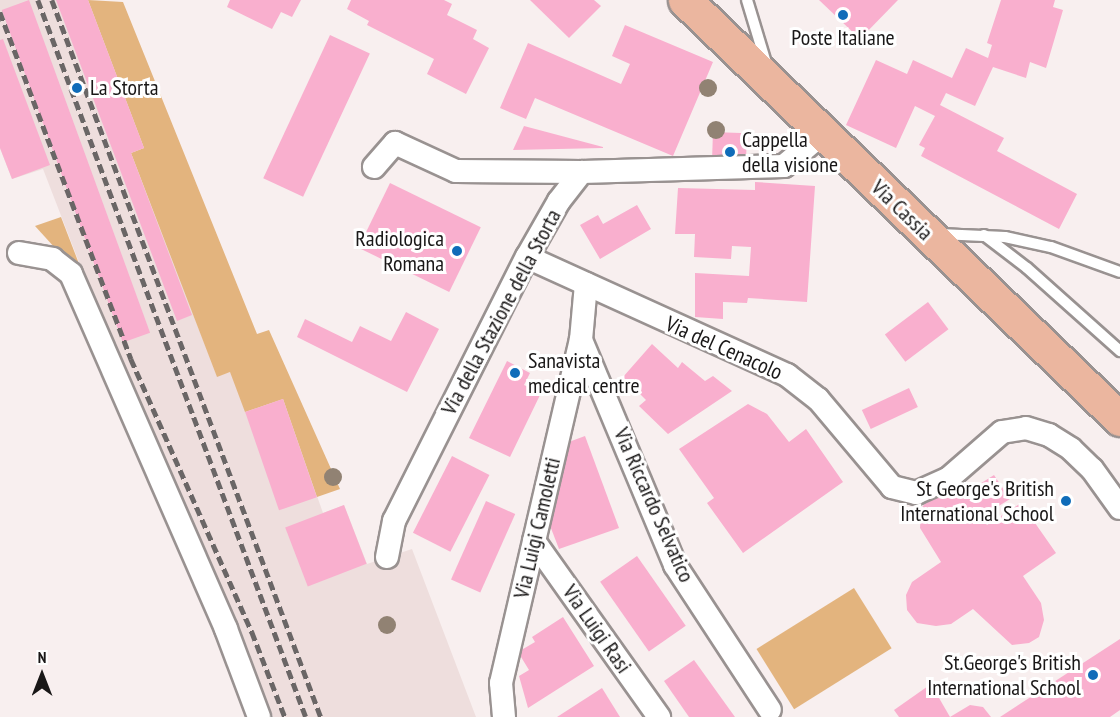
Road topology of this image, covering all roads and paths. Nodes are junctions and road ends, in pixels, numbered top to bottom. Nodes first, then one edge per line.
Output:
1 (685, 0) edge
2 (747, 0) edge
3 (775, 87) junction
4 (823, 133) junction
5 (374, 167) dead end
6 (582, 172) junction
7 (927, 234) junction
8 (983, 234) junction
9 (19, 253) dead end
10 (527, 257) junction
11 (1120, 272) edge
12 (585, 284) junction
13 (581, 340) junction
14 (1120, 351) edge
15 (1120, 419) edge
16 (1120, 508) edge
17 (534, 541) junction
18 (387, 557) dead end
19 (770, 710) dead end
20 (259, 717) edge
21 (504, 717) edge
22 (659, 717) edge

1 - 3 main road, Via Cassia
2 - 3 lane
3 - 4 main road, Via Cassia
4 - 6 street
4 - 7 main road, Via Cassia
5 - 6 street
6 - 10 street, Via della Stazione della Storta
7 - 8 lane
7 - 15 main road, Via Cassia
8 - 11 lane
8 - 14 lane
9 - 20 street
10 - 12 street, Via del Cenacolo
10 - 18 street, Via della Stazione della Storta
12 - 13 street, Via Riccardo Selvatico
12 - 16 street, Via del Cenacolo
13 - 17 street, Via Luigi Camoletti
13 - 19 street, Via Riccardo Selvatico
17 - 21 street, Via Luigi Camoletti
17 - 22 street, Via Luigi Rasi

